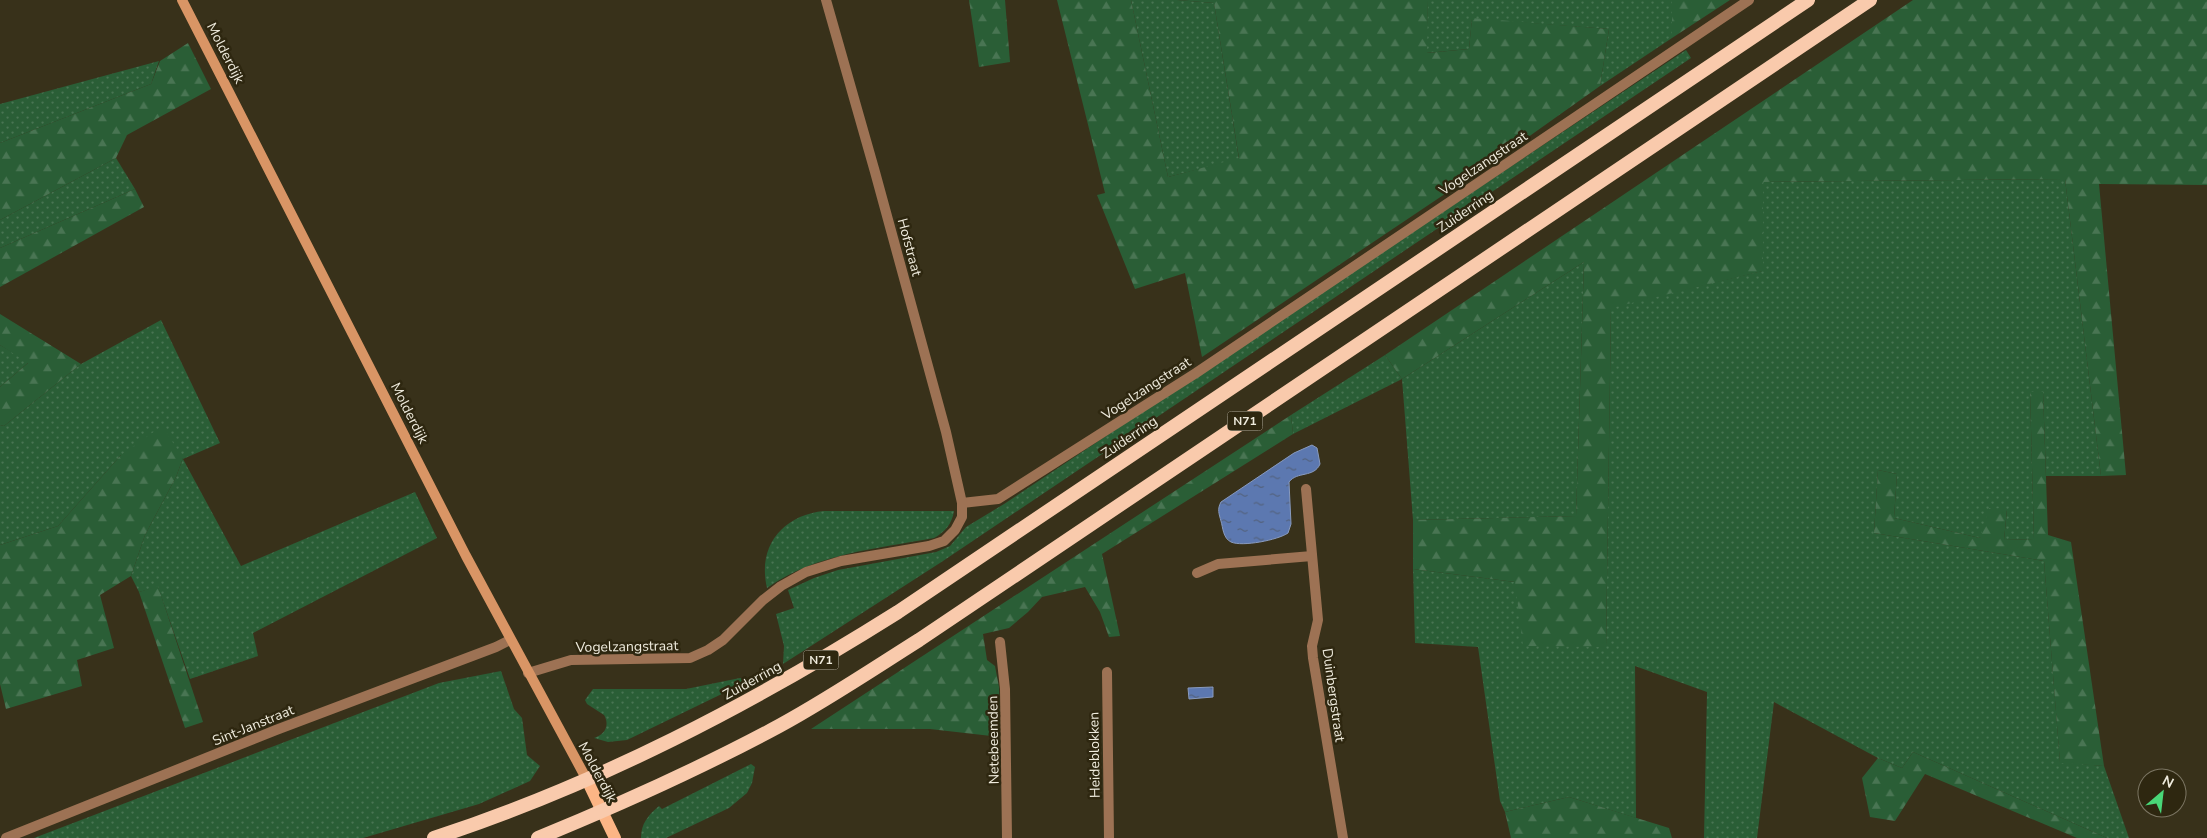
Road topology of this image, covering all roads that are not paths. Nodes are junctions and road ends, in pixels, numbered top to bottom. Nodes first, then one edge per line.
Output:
1 (182, 0) edge
2 (826, 0) edge
3 (1749, 0) edge
4 (1808, 0) edge
5 (1870, 0) edge
6 (1306, 489) dead end
7 (962, 503) junction
8 (1312, 556) junction
9 (1197, 573) dead end
10 (510, 640) junction
11 (1000, 642) dead end
12 (1107, 672) dead end
13 (528, 673) junction
14 (587, 780) junction
15 (602, 812) junction
16 (6, 838) edge
17 (434, 838) edge
18 (538, 838) edge
19 (615, 838) edge
20 (1007, 838) edge
21 (1109, 838) edge
22 (1343, 838) edge

1 - 10 main road, Molderdijk
2 - 7 street, Hofstraat
3 - 7 street, Vogelzangstraat
4 - 14 highway, Zuiderring / N71
5 - 15 highway, N71
6 - 8 street, Duinbergstraat
7 - 13 street, Vogelzangstraat
8 - 9 street
8 - 22 street, Duinbergstraat
10 - 13 main road, Molderdijk
10 - 16 street, Sint-Janstraat
11 - 20 street, Netebeemden
12 - 21 street, Heideblokken
13 - 14 main road, Molderdijk
14 - 15 main road, Molderdijk
14 - 17 highway, Zuiderring / N71
15 - 18 highway, N71
15 - 19 main road, Molderdijk

